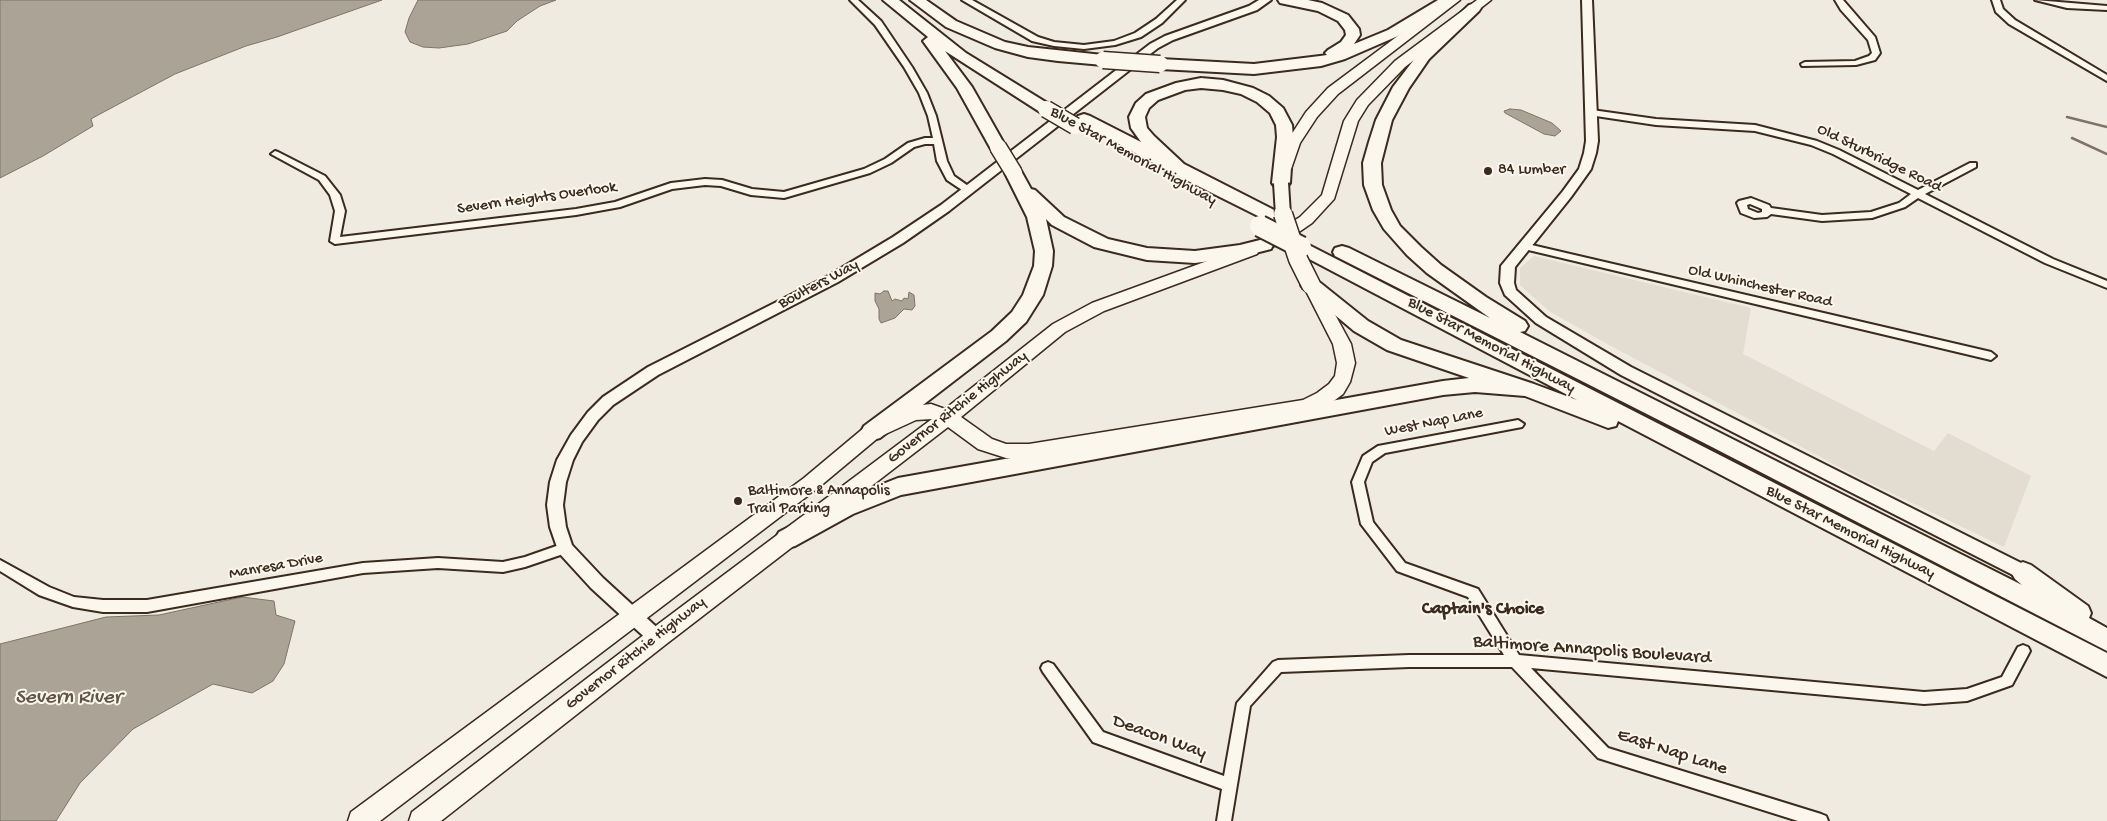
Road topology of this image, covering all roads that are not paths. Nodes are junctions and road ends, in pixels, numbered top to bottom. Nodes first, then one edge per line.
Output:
1 (854, 0) edge
2 (890, 0) edge
3 (907, 0) edge
4 (917, 0) edge
5 (966, 0) edge
6 (1181, 0) edge
7 (1266, 0) edge
8 (1285, 0) edge
9 (1448, 0) edge
10 (1454, 0) edge
11 (1587, 0) edge
12 (1839, 0) edge
13 (1996, 0) edge
14 (2038, 0) edge
15 (1480, 4) edge
16 (2107, 8) edge
17 (1805, 64) dead end
18 (1290, 66) junction
19 (2107, 79) edge
20 (1051, 105) junction
21 (1592, 114) junction
22 (1079, 122) junction
23 (938, 141) junction
24 (275, 154) dead end
25 (1973, 165) dead end
26 (1182, 171) junction
27 (1014, 173) junction
28 (1281, 183) junction
29 (968, 190) junction
30 (1918, 194) junction
31 (1768, 211) dead end
32 (1267, 222) junction
33 (1308, 242) junction
34 (1264, 245) junction
35 (1523, 246) junction
36 (1311, 285) junction
37 (2107, 285) edge
38 (1991, 356) dead end
39 (1527, 389) junction
40 (948, 418) junction
41 (1518, 424) dead end
42 (872, 432) junction
43 (1718, 440) junction
44 (1722, 467) junction
45 (787, 539) junction
46 (565, 548) junction
47 (0, 565) edge
48 (2023, 572) junction
49 (1998, 584) junction
50 (634, 616) junction
51 (2107, 633) edge
52 (657, 638) junction
53 (2107, 640) edge
54 (2023, 652) dead end
55 (1515, 661) junction
56 (2107, 666) edge
57 (1048, 668) dead end
58 (1230, 785) junction
59 (360, 821) edge
60 (421, 821) edge
61 (1224, 821) edge
62 (1821, 821) edge

1 - 23 street
2 - 20 highway, Blue Star Memorial Highway
2 - 27 highway, bridge
3 - 20 highway, Blue Star Memorial Highway
4 - 18 highway, bridge
5 - 6 street
7 - 29 street, Boulters Way
8 - 18 highway
9 - 18 highway
10 - 28 main road
11 - 21 street
12 - 17 street
13 - 19 street
14 - 16 street
15 - 34 main road, Governor Ritchie Highway
15 - 43 highway
20 - 22 highway, Blue Star Memorial Highway, bridge
21 - 30 street, Old Sturbridge Road
21 - 35 street
22 - 26 highway, Blue Star Memorial Highway
22 - 32 highway, Blue Star Memorial Highway
23 - 24 street, Severn Heights Overlook
23 - 29 street
25 - 30 street
26 - 28 highway
26 - 32 highway, Blue Star Memorial Highway
27 - 34 highway
27 - 42 highway
28 - 36 main road, bridge
29 - 46 street, Boulters Way
30 - 31 street
30 - 37 street, Old Sturbridge Road
32 - 33 highway, Blue Star Memorial Highway, bridge
33 - 43 highway, Blue Star Memorial Highway
33 - 44 highway, Blue Star Memorial Highway
34 - 40 main road, Governor Ritchie Highway
35 - 38 street, Old Whinchester Road
35 - 48 street
36 - 39 highway
36 - 40 main road, Governor Ritchie Highway
39 - 44 highway
39 - 45 highway
40 - 42 main road, Governor Ritchie Highway
40 - 45 main road, Governor Ritchie Highway
41 - 55 street, West Nap Lane
42 - 50 main road, Governor Ritchie Highway
43 - 49 highway, Blue Star Memorial Highway
44 - 56 highway, Blue Star Memorial Highway
45 - 52 main road, Governor Ritchie Highway
46 - 47 street, Manresa Drive
46 - 50 street, Boulters Way
48 - 49 highway
48 - 51 highway
49 - 53 highway, Blue Star Memorial Highway
50 - 52 street, Boulters Way
50 - 59 main road, Governor Ritchie Highway
52 - 60 main road, Governor Ritchie Highway
54 - 55 street, Baltimore Annapolis Boulevard
55 - 58 street, Baltimore Annapolis Boulevard
55 - 62 street, East Nap Lane
57 - 58 street, Deacon Way
58 - 61 street, Baltimore Annapolis Boulevard

